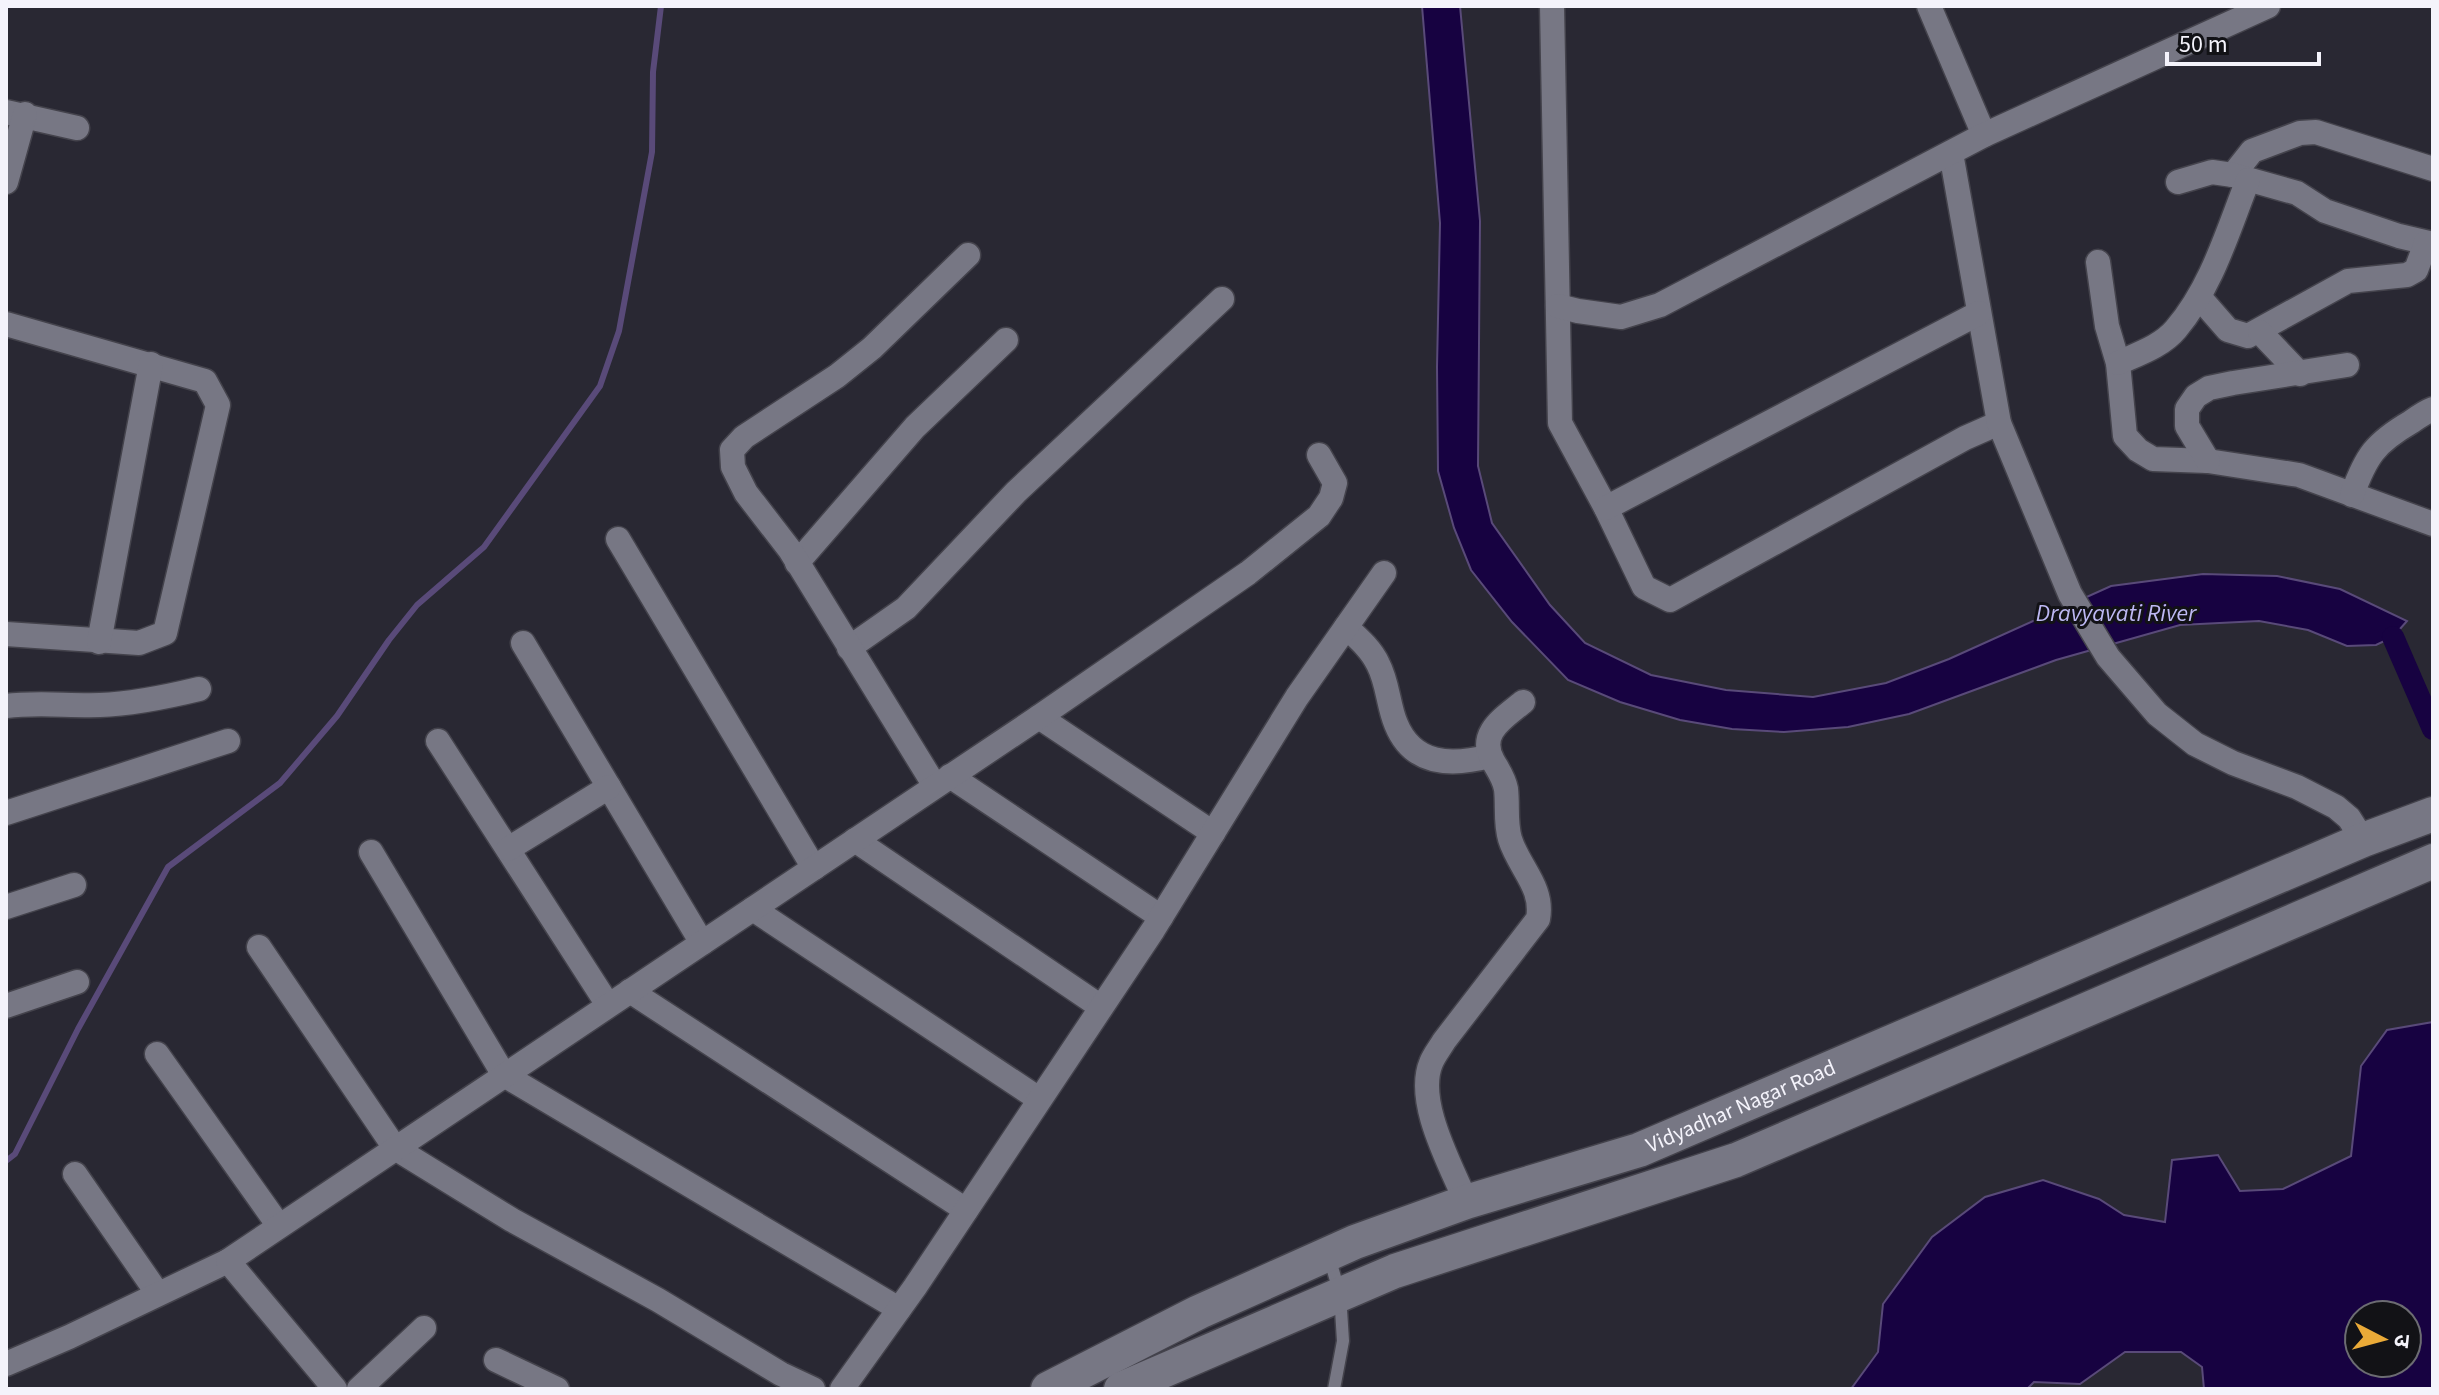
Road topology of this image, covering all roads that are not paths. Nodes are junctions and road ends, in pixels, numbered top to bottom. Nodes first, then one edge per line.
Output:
1 (1552, 6) edge
2 (1929, 6) edge
3 (2268, 6) edge
4 (16, 113) edge
5 (77, 128) dead end
6 (1984, 135) junction
7 (1951, 153) junction
8 (2433, 169) edge
9 (2241, 177) junction
10 (6, 182) edge
11 (2178, 182) dead end
12 (2430, 243) edge
13 (968, 255) dead end
14 (2098, 262) dead end
15 (2200, 298) junction
16 (1222, 299) dead end
17 (1558, 306) junction
18 (1979, 313) junction
19 (6, 324) edge
20 (2260, 332) junction
21 (1006, 340) dead end
22 (2118, 363) junction
23 (151, 364) junction
24 (2347, 365) dead end
25 (2300, 374) junction
26 (2433, 409) edge
27 (1999, 423) junction
28 (1319, 455) dead end
29 (2208, 461) junction
30 (2352, 495) junction
31 (1606, 508) junction
32 (2433, 524) edge
33 (618, 539) dead end
34 (797, 563) junction
35 (1384, 573) dead end
36 (1346, 627) junction
37 (6, 634) edge
38 (99, 642) junction
39 (523, 643) dead end
40 (849, 648) junction
41 (199, 689) dead end
42 (1523, 702) dead end
43 (6, 706) edge
44 (1039, 717) junction
45 (228, 741) dead end
46 (438, 741) dead end
47 (1490, 756) junction
48 (943, 781) junction
49 (609, 787) junction
50 (6, 813) edge
51 (2432, 814) edge
52 (1213, 833) junction
53 (855, 840) junction
54 (2363, 840) junction
55 (508, 849) junction
56 (371, 852) dead end
57 (2433, 861) edge
58 (814, 868) junction
59 (74, 885) dead end
60 (6, 907) edge
61 (753, 909) junction
62 (1161, 917) junction
63 (702, 943) junction
64 (259, 947) dead end
65 (77, 982) dead end
66 (630, 991) junction
67 (608, 1005) junction
68 (6, 1006) edge
69 (1101, 1007) junction
70 (157, 1054) dead end
71 (504, 1075) junction
72 (1039, 1099) junction
73 (395, 1148) junction
74 (75, 1174) dead end
75 (1466, 1202) junction
76 (966, 1210) junction
77 (279, 1226) junction
78 (1328, 1254) junction
79 (228, 1261) junction
80 (158, 1294) junction
81 (1340, 1294) junction
82 (899, 1309) junction
83 (424, 1328) dead end
84 (496, 1360) dead end
85 (6, 1364) edge
86 (335, 1389) edge
87 (359, 1389) edge
88 (557, 1389) edge
89 (813, 1389) edge
90 (842, 1389) edge
91 (1048, 1389) edge
92 (1121, 1389) edge
93 (1334, 1389) edge

1 - 17 street
2 - 6 street
3 - 6 street
4 - 5 street
4 - 10 street
6 - 7 street
7 - 17 street
7 - 18 street
8 - 9 street
9 - 11 street
9 - 12 street
9 - 15 street
12 - 20 street
13 - 34 street
14 - 22 street
15 - 20 street
15 - 22 street
16 - 40 street
17 - 31 street
18 - 27 street
18 - 31 street
19 - 23 street
20 - 25 street
21 - 34 street
22 - 29 street
23 - 38 street
23 - 38 street
24 - 25 street
25 - 29 street
26 - 30 street
27 - 31 street
27 - 54 street
28 - 44 street
29 - 30 street
30 - 32 street
33 - 58 street
34 - 40 street
35 - 36 street
36 - 47 street
36 - 52 street
37 - 38 street
39 - 49 street
40 - 48 street
41 - 43 street
42 - 47 street
44 - 48 street
44 - 52 street
45 - 50 street
46 - 55 street
47 - 75 street
48 - 53 street
48 - 62 street
49 - 55 street
49 - 63 street
51 - 54 main road, Vidyadhar Nagar Road
52 - 62 street
53 - 58 street
53 - 69 street
54 - 75 main road, Vidyadhar Nagar Road
55 - 67 street
56 - 71 street
57 - 81 main road
58 - 61 street
59 - 60 street
61 - 63 street
61 - 72 street
62 - 69 street
63 - 66 street
64 - 73 street
65 - 68 street
66 - 67 street
66 - 76 street
67 - 71 street
69 - 72 street
70 - 77 street
71 - 73 street
71 - 82 street
72 - 76 street
73 - 77 street
73 - 89 street
74 - 80 street
75 - 78 main road, Vidyadhar Nagar Road
76 - 82 street
77 - 79 street
78 - 81 lane
78 - 91 main road, Vidyadhar Nagar Road
79 - 80 street
79 - 86 street
80 - 85 street
81 - 92 main road
81 - 93 lane
82 - 90 street
83 - 87 street
84 - 88 street

